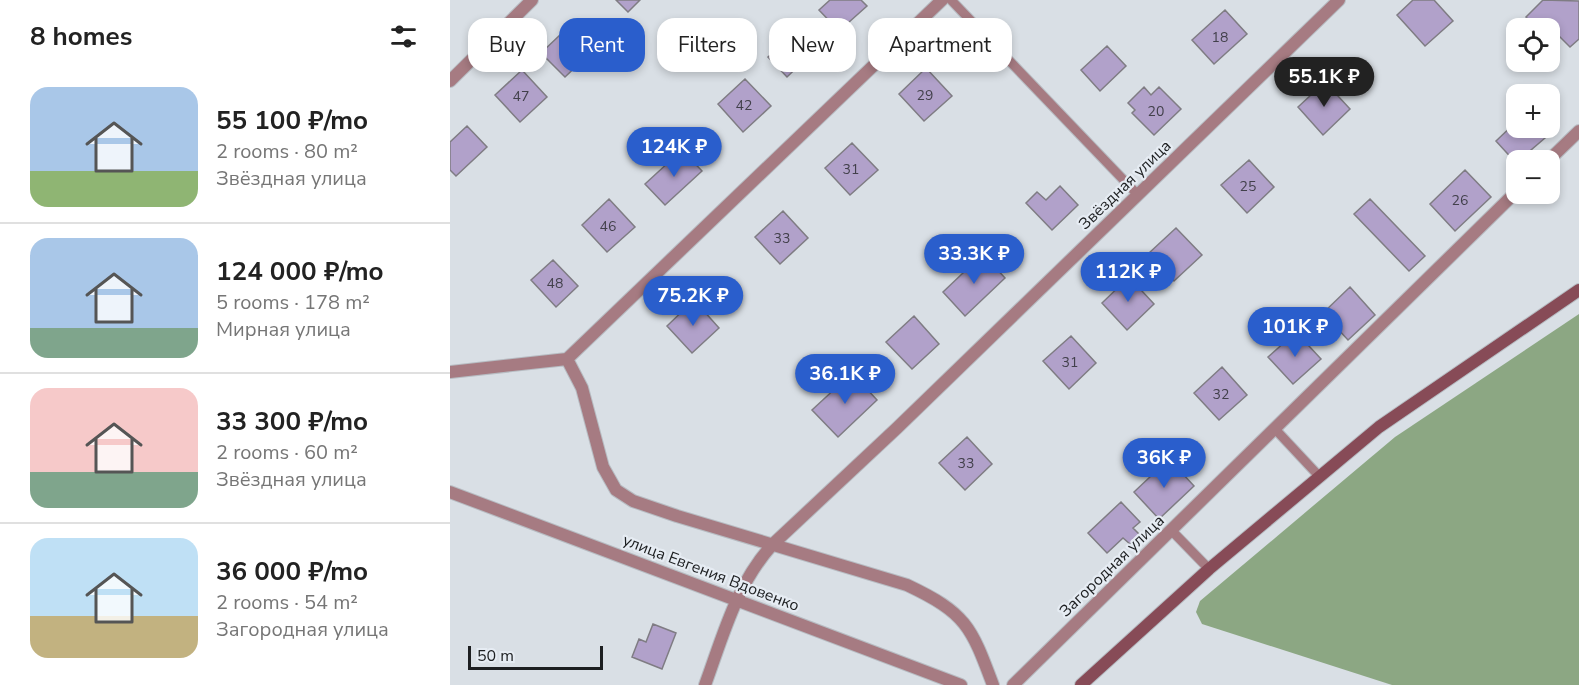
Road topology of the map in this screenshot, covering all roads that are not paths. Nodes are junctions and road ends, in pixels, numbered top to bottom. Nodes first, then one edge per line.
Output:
1 (532, 0) edge
2 (942, 0) edge
3 (951, 0) edge
4 (1339, 0) edge
5 (450, 81) edge
6 (1579, 131) edge
7 (1559, 150) edge
8 (1138, 195) junction
9 (1506, 202) edge
10 (1579, 290) edge
11 (567, 359) junction
12 (450, 372) edge
13 (1275, 429) junction
14 (1318, 476) junction
15 (450, 492) edge
16 (1172, 531) junction
17 (772, 545) junction
18 (1209, 569) junction
19 (736, 600) junction
20 (705, 685) edge
21 (961, 685) edge
22 (993, 685) edge
23 (1013, 685) edge
24 (1081, 685) edge

1 - 5 street
2 - 11 street
3 - 8 lane
4 - 8 street, Звёздная улица
6 - 7 street
8 - 17 street, Звёздная улица
9 - 13 street, Загородная улица
10 - 14 street
11 - 12 street
11 - 17 street
13 - 14 lane
13 - 16 street, Загородная улица
14 - 18 street
15 - 19 street, улица Евгения Вдовенко
16 - 18 lane
16 - 23 street, Загородная улица
17 - 19 street, Звёздная улица
17 - 22 street
18 - 24 street
19 - 20 street, Звёздная улица
19 - 21 street, улица Евгения Вдовенко

